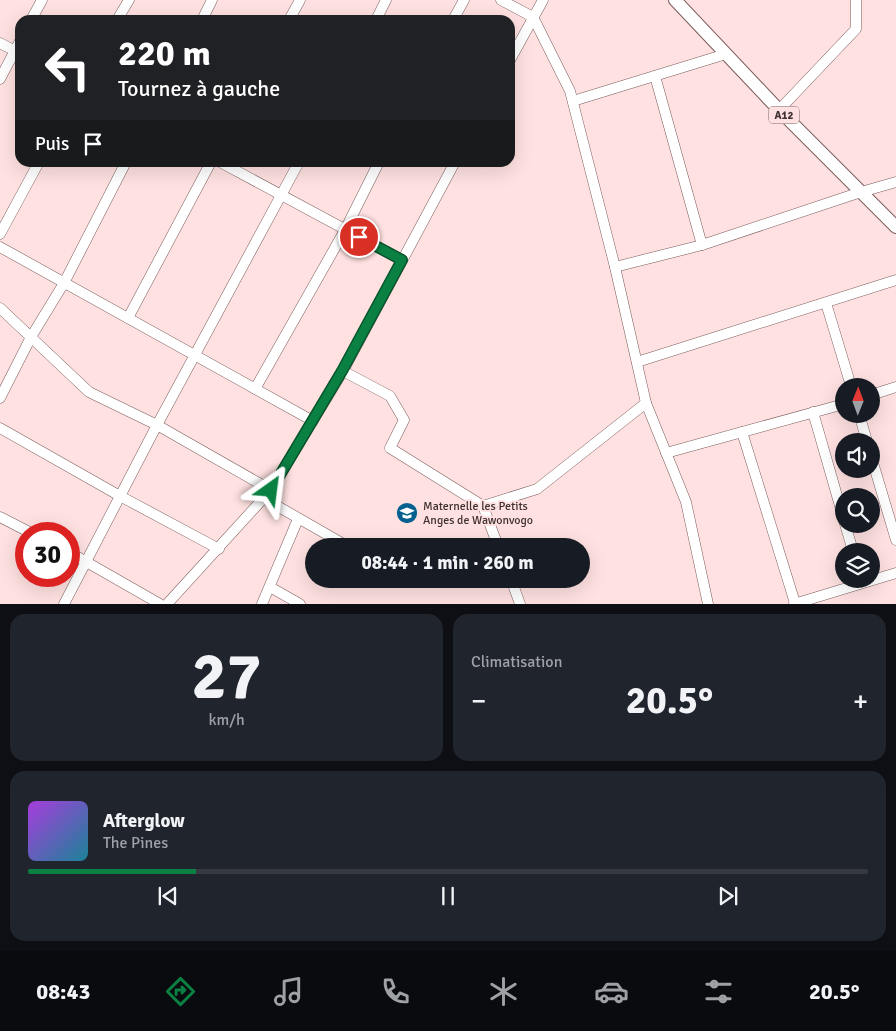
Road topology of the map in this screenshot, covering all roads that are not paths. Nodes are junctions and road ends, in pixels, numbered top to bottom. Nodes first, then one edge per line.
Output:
1 (42, 0) edge
2 (128, 0) edge
3 (212, 0) edge
4 (300, 0) edge
5 (386, 0) edge
6 (464, 0) edge
7 (501, 0) edge
8 (543, 0) edge
9 (675, 0) edge
10 (856, 0) edge
11 (34, 15) edge
12 (120, 15) edge
13 (204, 15) edge
14 (292, 15) edge
15 (378, 15) edge
16 (456, 15) edge
17 (533, 17) junction
18 (0, 43) edge
19 (15, 51) edge
20 (515, 51) edge
21 (726, 54) junction
22 (15, 55) edge
23 (655, 76) junction
24 (0, 79) edge
25 (573, 101) junction
26 (779, 110) junction
27 (36, 167) edge
28 (123, 167) edge
29 (208, 167) edge
30 (229, 167) edge
31 (296, 167) edge
32 (376, 167) edge
33 (452, 167) edge
34 (896, 182) edge
35 (861, 192) junction
36 (282, 196) junction
37 (896, 227) edge
38 (345, 230) junction
39 (0, 234) edge
40 (702, 245) junction
41 (0, 247) edge
42 (402, 260) junction
43 (616, 267) junction
44 (896, 280) edge
45 (64, 283) junction
46 (826, 303) junction
47 (0, 308) edge
48 (128, 318) junction
49 (31, 337) junction
50 (196, 356) junction
51 (637, 362) junction
52 (342, 371) junction
53 (849, 378) edge
54 (896, 388) edge
55 (255, 389) junction
56 (880, 392) edge
57 (0, 398) edge
58 (646, 402) junction
59 (835, 406) edge
60 (813, 412) junction
61 (312, 421) junction
62 (156, 425) junction
63 (0, 428) edge
64 (742, 432) junction
65 (666, 453) junction
66 (878, 478) edge
67 (835, 489) edge
68 (271, 490) junction
69 (120, 496) junction
70 (264, 499) junction
71 (483, 506) junction
72 (0, 517) edge
73 (298, 518) junction
74 (15, 525) edge
75 (333, 538) edge
76 (495, 538) edge
77 (896, 540) edge
78 (219, 549) junction
79 (80, 557) edge
80 (86, 560) junction
81 (896, 573) edge
82 (880, 577) edge
83 (270, 588) junction
84 (514, 588) edge
85 (840, 588) edge
86 (795, 603) edge
87 (64, 604) edge
88 (160, 604) edge
89 (167, 604) edge
90 (262, 604) edge
91 (300, 604) edge
92 (520, 604) edge
93 (708, 604) edge

1 - 11 street
2 - 12 street
3 - 13 street
4 - 14 street
5 - 15 street
6 - 16 street
7 - 17 street
8 - 17 street
9 - 21 main road, A12
10 - 26 street
17 - 20 street
17 - 25 street
18 - 19 street
21 - 23 street
21 - 26 main road, A12
22 - 24 street
23 - 25 street
23 - 40 street
25 - 43 street
26 - 35 main road, A12
27 - 39 street
28 - 45 street
29 - 48 street
30 - 36 street
31 - 36 street
32 - 38 street
33 - 42 street
34 - 35 street
35 - 37 main road, A12
35 - 40 street
36 - 38 street
36 - 50 street
38 - 42 street
38 - 55 street
40 - 43 street
41 - 45 street
42 - 52 street
43 - 51 street
44 - 46 street
45 - 48 street
45 - 49 street
46 - 51 street
46 - 53 street
47 - 49 street
48 - 50 street
49 - 57 street
49 - 62 street
50 - 55 street
50 - 62 street
51 - 58 street
52 - 61 street
52 - 71 street
54 - 56 street
55 - 61 street
58 - 65 street
58 - 71 street
59 - 60 street
60 - 64 street
60 - 67 street
61 - 68 street
62 - 68 street
62 - 69 street
63 - 69 street
64 - 65 street
64 - 86 street
65 - 93 street
66 - 77 street
68 - 70 street
69 - 78 street
69 - 80 street
70 - 73 street
70 - 78 street
71 - 76 street
72 - 74 street
73 - 75 street
73 - 83 street
78 - 89 street
79 - 80 street
80 - 87 street
80 - 88 street
81 - 82 street
83 - 90 street
83 - 91 street
84 - 92 street
85 - 86 street

